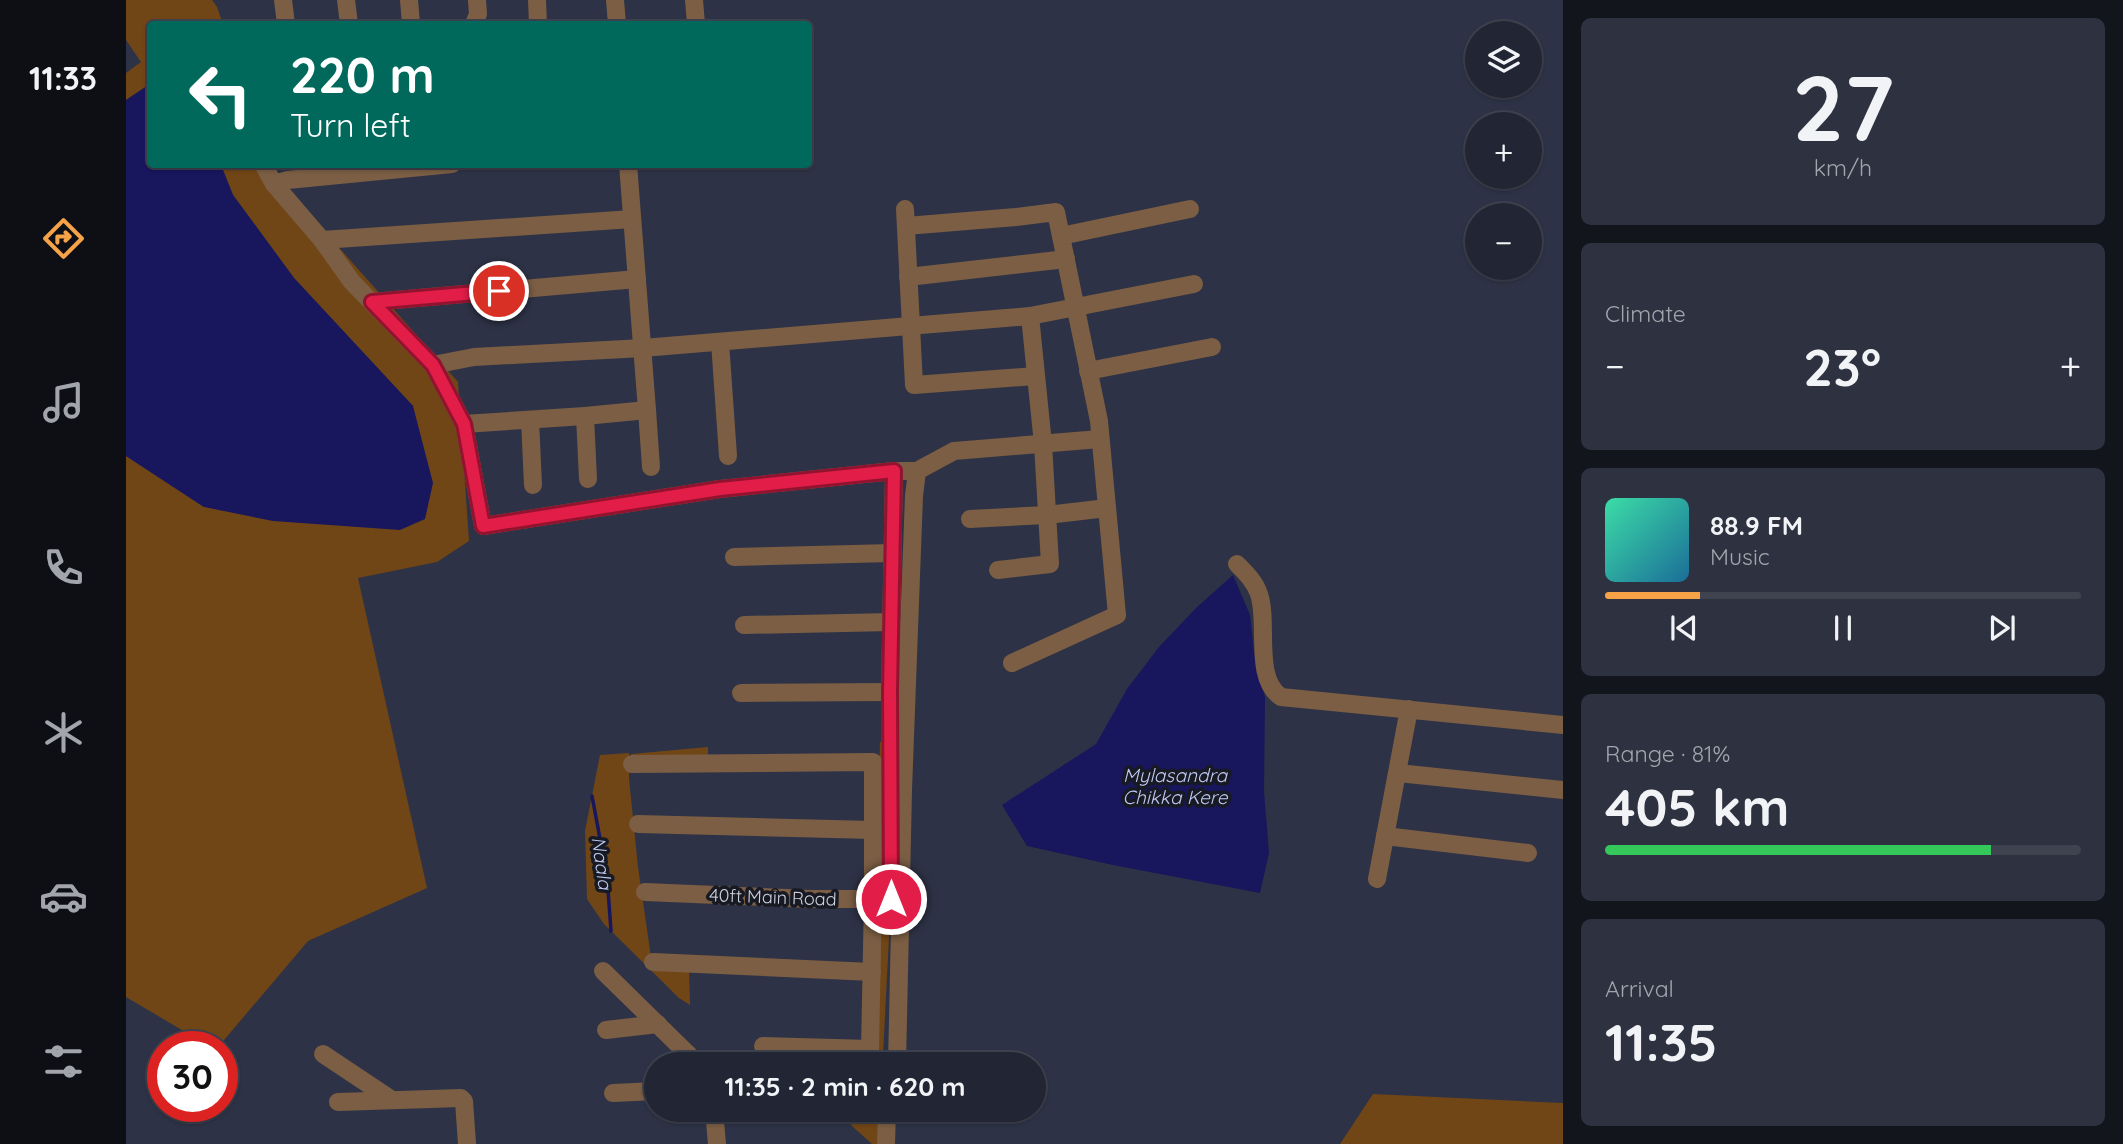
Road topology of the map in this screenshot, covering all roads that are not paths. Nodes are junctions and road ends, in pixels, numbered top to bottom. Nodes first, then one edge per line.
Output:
1 (283, 0) edge
2 (346, 0) edge
3 (409, 0) edge
4 (477, 0) edge
5 (537, 0) edge
6 (615, 0) edge
7 (694, 0) edge
8 (286, 21) edge
9 (349, 21) edge
10 (411, 21) edge
11 (475, 21) edge
12 (538, 21) edge
13 (617, 21) edge
14 (696, 21) edge
15 (265, 168) edge
16 (411, 168) edge
17 (628, 168) edge
18 (274, 184) junction
19 (1190, 209) dead end
20 (632, 219) junction
21 (1061, 236) junction
22 (322, 240) junction
23 (1066, 259) junction
24 (908, 277) junction
25 (637, 279) junction
26 (1194, 284) dead end
27 (372, 302) junction
28 (1075, 308) junction
29 (1030, 316) junction
30 (911, 326) junction
31 (720, 342) junction
32 (643, 348) junction
33 (1212, 348) dead end
34 (433, 365) junction
35 (1088, 371) junction
36 (1035, 376) junction
37 (647, 410) junction
38 (585, 416) junction
39 (530, 420) junction
40 (464, 424) junction
41 (1100, 439) junction
42 (1042, 444) junction
43 (727, 456) dead end
44 (651, 467) dead end
45 (894, 471) junction
46 (916, 471) junction
47 (589, 479) dead end
48 (533, 485) dead end
49 (1107, 508) junction
50 (1047, 515) junction
51 (970, 519) dead end
52 (892, 554) junction
53 (734, 556) dead end
54 (1237, 564) dead end
55 (998, 570) dead end
56 (892, 622) junction
57 (744, 625) dead end
58 (1012, 663) dead end
59 (890, 692) junction
60 (741, 693) dead end
61 (1409, 709) junction
62 (1563, 725) edge
63 (632, 764) dead end
64 (1398, 773) junction
65 (1563, 790) edge
66 (638, 824) dead end
67 (873, 830) junction
68 (1385, 836) junction
69 (1528, 853) dead end
70 (1377, 879) dead end
71 (645, 892) dead end
72 (888, 899) junction
73 (653, 962) dead end
74 (603, 971) dead end
75 (872, 972) junction
76 (657, 1024) junction
77 (606, 1030) dead end
78 (763, 1046) dead end
79 (686, 1052) edge
80 (888, 1052) edge
81 (896, 1052) edge
82 (323, 1054) dead end
83 (644, 1092) edge
84 (613, 1093) dead end
85 (391, 1100) junction
86 (338, 1102) dead end
87 (715, 1122) edge
88 (887, 1122) edge
89 (896, 1122) edge
90 (467, 1144) edge
91 (717, 1144) edge
92 (886, 1144) edge
93 (896, 1144) edge

1 - 8 street
2 - 9 street
3 - 10 street
4 - 11 street
5 - 12 street
6 - 13 street
7 - 14 street
15 - 18 street
16 - 18 street
17 - 20 street
18 - 22 street
19 - 21 street
20 - 22 street
20 - 25 street
21 - 23 street
21 - 24 street
22 - 27 street
23 - 24 street
23 - 28 street
24 - 30 street
25 - 27 street
25 - 32 street
26 - 28 street
27 - 34 street
28 - 29 street
28 - 35 street
29 - 30 street
29 - 36 street
30 - 31 street
30 - 36 street
31 - 32 street
31 - 43 street
32 - 34 street
32 - 37 street
33 - 35 street
34 - 40 street
35 - 41 street
36 - 42 street
37 - 38 street
37 - 44 street
38 - 39 street
38 - 47 street
39 - 40 street
39 - 48 street
40 - 45 street
41 - 42 street
41 - 49 street
42 - 46 street
42 - 50 street
45 - 46 street
45 - 52 street
46 - 72 street
49 - 50 street
49 - 58 street
50 - 51 street
50 - 55 street
52 - 53 street
52 - 56 street
54 - 61 street
56 - 57 street
56 - 59 street
59 - 60 street
59 - 72 street
61 - 62 street
61 - 64 street
63 - 67 street
64 - 65 street
64 - 68 street
66 - 67 street
67 - 72 street
68 - 69 street
68 - 70 street
71 - 72 street, 40ft Main Road
72 - 75 street
72 - 80 street
72 - 81 street
73 - 75 street
74 - 76 street
75 - 78 street
76 - 77 street
76 - 79 street
82 - 85 street
83 - 84 street
85 - 86 street
85 - 90 street
87 - 91 street
88 - 92 street
89 - 93 street

